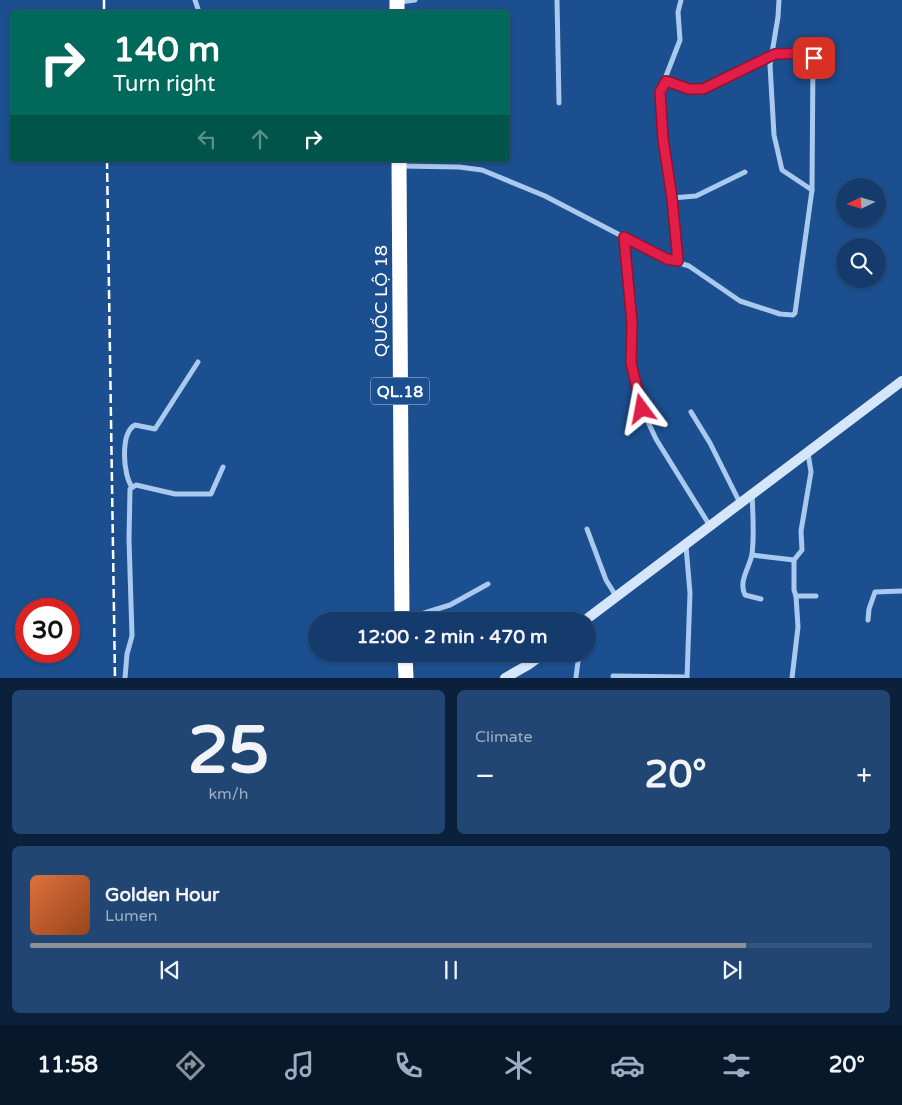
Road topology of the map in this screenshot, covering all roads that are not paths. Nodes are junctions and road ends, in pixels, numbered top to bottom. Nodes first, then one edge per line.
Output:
1 (415, 0) edge
2 (557, 0) edge
3 (681, 0) edge
4 (779, 0) edge
5 (397, 5) edge
6 (771, 56) junction
7 (666, 81) junction
8 (559, 103) dead end
9 (399, 163) edge
10 (745, 172) dead end
11 (812, 190) junction
12 (672, 198) junction
13 (624, 237) junction
14 (678, 261) junction
15 (198, 362) dead end
16 (902, 381) edge
17 (691, 412) dead end
18 (808, 452) junction
19 (223, 467) dead end
20 (132, 487) junction
21 (752, 495) junction
22 (740, 504) junction
23 (710, 526) junction
24 (587, 529) dead end
25 (685, 545) junction
26 (752, 555) junction
27 (794, 560) junction
28 (488, 584) dead end
29 (902, 591) edge
30 (616, 596) junction
31 (796, 596) junction
32 (816, 596) dead end
33 (762, 599) dead end
34 (402, 612) edge
35 (428, 612) edge
36 (596, 612) edge
37 (868, 620) dead end
38 (405, 662) edge
39 (532, 662) edge
40 (578, 662) edge
41 (614, 676) dead end
42 (576, 677) edge
43 (687, 677) edge
44 (125, 678) edge
45 (406, 678) edge
46 (505, 678) edge
47 (792, 678) edge

1 - 5 street
2 - 8 street
3 - 7 street
4 - 6 street
6 - 7 street
6 - 11 street
6 - 11 street
7 - 12 street
9 - 13 street
9 - 34 highway, QUỐC LỘ 18 / QL.18
10 - 12 street
11 - 14 street
12 - 14 street
13 - 14 street
13 - 23 street
15 - 20 street
16 - 18 street
17 - 22 street
18 - 21 street
18 - 27 street
19 - 20 street
20 - 44 street
21 - 22 street
21 - 26 street
22 - 23 street
23 - 25 street
24 - 30 street
25 - 30 street
25 - 43 street
26 - 27 street
26 - 33 street
27 - 31 street
28 - 35 street
29 - 37 street
30 - 36 street
31 - 32 street
31 - 47 street
38 - 45 highway
39 - 46 street
40 - 42 street
41 - 43 street

